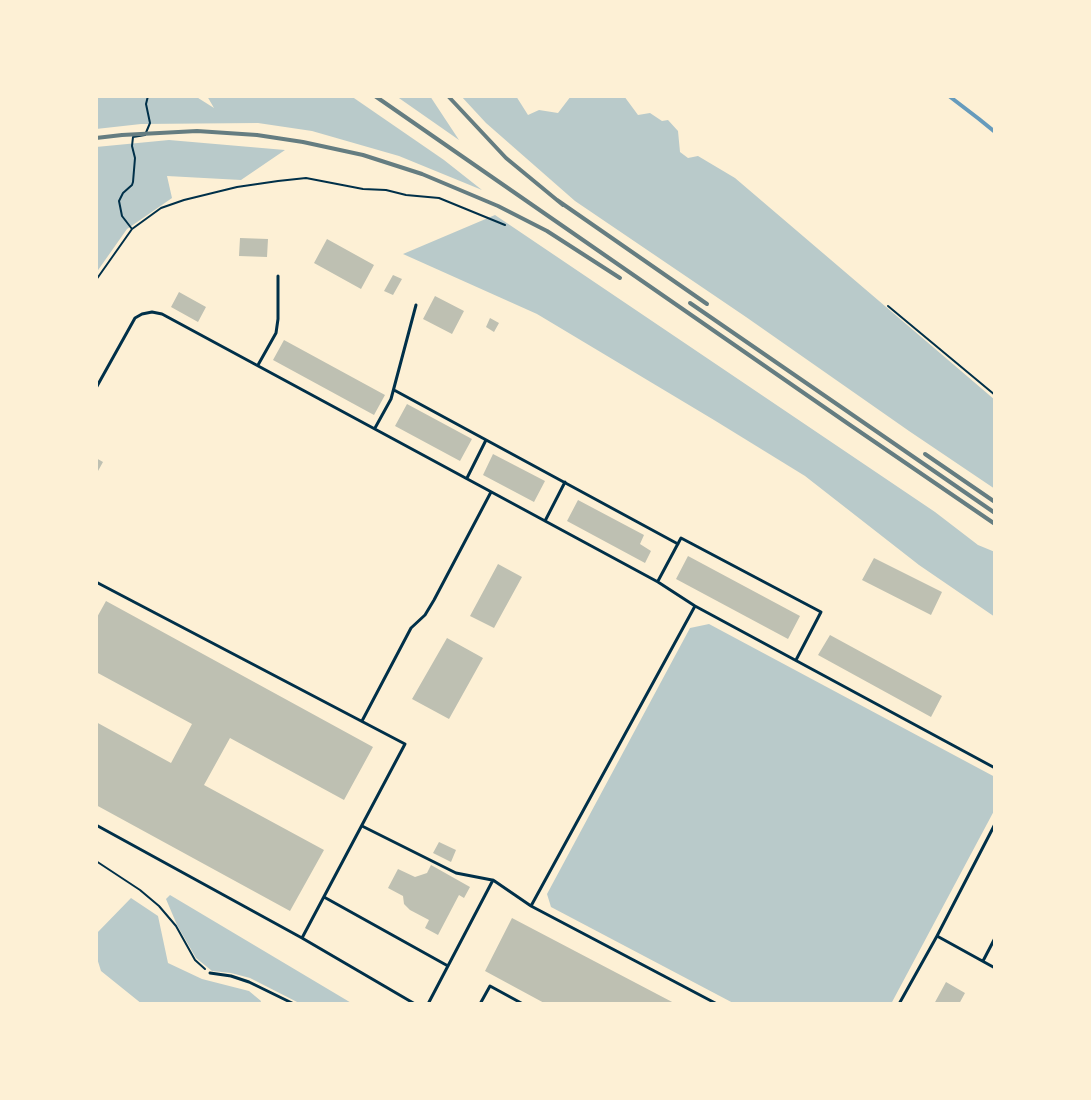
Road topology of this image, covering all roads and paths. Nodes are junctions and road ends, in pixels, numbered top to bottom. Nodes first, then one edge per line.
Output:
1 (148, 97) edge
2 (504, 225) dead end
3 (132, 229) junction
4 (278, 276) dead end
5 (96, 280) edge
6 (416, 306) dead end
7 (888, 306) dead end
8 (258, 365) junction
9 (96, 388) edge
10 (394, 390) junction
11 (995, 395) edge
12 (375, 428) junction
13 (486, 440) junction
14 (467, 478) junction
15 (565, 482) junction
16 (491, 492) junction
17 (545, 521) junction
18 (678, 544) junction
19 (96, 582) edge
20 (658, 582) junction
21 (695, 606) junction
22 (796, 660) junction
23 (362, 721) junction
24 (995, 768) edge
25 (995, 824) edge
26 (96, 825) edge
27 (362, 826) junction
28 (96, 861) edge
29 (493, 880) junction
30 (324, 897) junction
31 (531, 906) junction
32 (937, 936) junction
33 (302, 938) junction
34 (995, 938) edge
35 (983, 961) junction
36 (449, 967) junction
37 (995, 968) edge
38 (210, 973) joint
39 (294, 1004) edge
40 (415, 1004) edge
41 (428, 1004) edge
42 (480, 1004) edge
43 (523, 1004) edge
44 (717, 1004) edge
45 (899, 1004) edge

1 - 3 path
2 - 3 path
3 - 5 path
4 - 8 lane
6 - 10 lane
7 - 11 path
8 - 9 lane
8 - 12 lane
10 - 12 lane
10 - 13 lane
12 - 14 lane
13 - 14 lane
13 - 15 lane
14 - 16 lane
15 - 17 lane
15 - 18 lane
16 - 17 lane
16 - 23 lane
17 - 20 lane
18 - 20 lane
18 - 22 lane
19 - 23 lane
20 - 21 lane
21 - 22 lane
21 - 31 lane
22 - 24 lane
23 - 27 lane
25 - 32 lane
26 - 33 lane
27 - 29 lane
27 - 30 lane
28 - 38 path
29 - 31 lane
29 - 36 lane
30 - 33 lane
30 - 36 lane
31 - 44 lane
32 - 35 lane
32 - 45 lane
33 - 40 lane
34 - 35 lane
35 - 37 lane
36 - 41 lane
38 - 39 lane
42 - 43 lane

